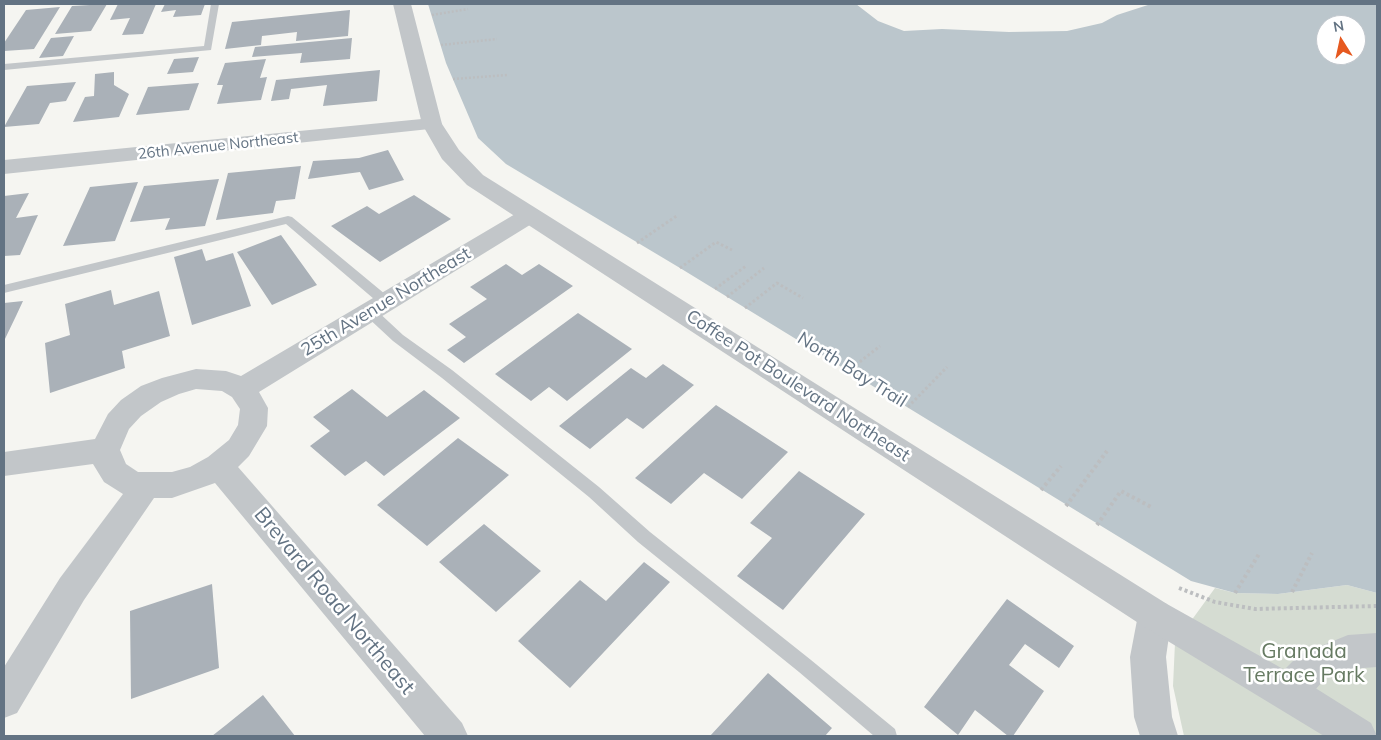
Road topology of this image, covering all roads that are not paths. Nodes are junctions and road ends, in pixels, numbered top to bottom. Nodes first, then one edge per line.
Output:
1 (215, 4) edge
2 (402, 4) edge
3 (4, 67) edge
4 (432, 124) junction
5 (4, 167) edge
6 (530, 215) junction
7 (4, 289) edge
8 (378, 307) junction
9 (242, 389) junction
10 (105, 450) junction
11 (4, 464) edge
12 (220, 466) junction
13 (146, 486) junction
14 (1155, 615) junction
15 (1377, 650) edge
16 (1288, 692) junction
17 (4, 700) edge
18 (449, 736) edge
19 (888, 736) edge
20 (1159, 736) edge
21 (1358, 736) edge

1 - 3 lane
2 - 4 street, Coffee Pot Boulevard Northeast
4 - 5 street, 26th Avenue Northeast
4 - 6 street, Coffee Pot Boulevard Northeast
6 - 8 street, 25th Avenue Northeast
6 - 14 street, Coffee Pot Boulevard Northeast
7 - 8 lane
8 - 9 street, 25th Avenue Northeast
8 - 19 lane
9 - 10 street
9 - 12 street
10 - 11 street
10 - 13 street
12 - 13 street
12 - 18 street, Brevard Road Northeast
13 - 17 street
14 - 16 street, Coffee Pot Boulevard Northeast
14 - 20 street
15 - 16 street
16 - 21 street, Coffee Pot Boulevard Northeast

